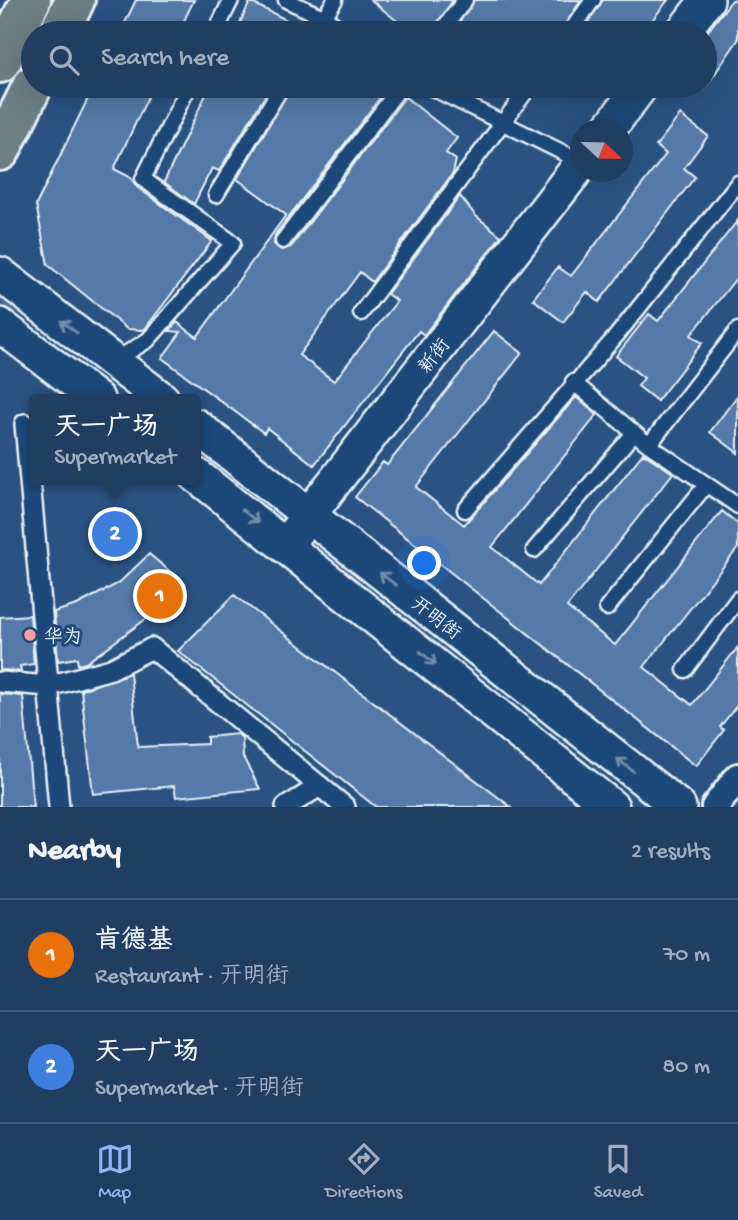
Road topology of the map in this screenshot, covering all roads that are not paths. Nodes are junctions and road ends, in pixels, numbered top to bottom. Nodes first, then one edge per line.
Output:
1 (31, 0) edge
2 (75, 0) edge
3 (231, 0) edge
4 (286, 0) edge
5 (335, 0) edge
6 (465, 0) edge
7 (593, 0) edge
8 (707, 0) edge
9 (323, 17) junction
10 (65, 21) edge
11 (221, 21) edge
12 (321, 21) edge
13 (329, 21) edge
14 (449, 21) edge
15 (578, 21) edge
16 (691, 21) edge
17 (0, 63) edge
18 (26, 98) edge
19 (183, 98) edge
20 (275, 98) edge
21 (392, 98) edge
22 (451, 98) edge
23 (521, 98) edge
24 (633, 98) edge
25 (616, 119) edge
26 (502, 124) junction
27 (0, 151) edge
28 (570, 158) edge
29 (570, 176) edge
30 (738, 183) edge
31 (216, 195) dead end
32 (283, 241) dead end
33 (0, 274) edge
34 (361, 313) dead end
35 (0, 325) edge
36 (738, 330) edge
37 (114, 362) junction
38 (573, 382) junction
39 (90, 394) edge
40 (156, 394) edge
41 (24, 424) dead end
42 (201, 431) edge
43 (634, 433) junction
44 (649, 445) junction
45 (29, 474) edge
46 (201, 480) edge
47 (30, 485) edge
48 (706, 485) junction
49 (738, 506) edge
50 (466, 510) dead end
51 (308, 516) junction
52 (286, 545) junction
53 (534, 550) dead end
54 (738, 599) edge
55 (607, 608) dead end
56 (685, 670) dead end
57 (0, 682) edge
58 (50, 686) junction
59 (738, 777) edge
60 (320, 786) junction
61 (59, 807) edge
62 (286, 807) edge
63 (345, 807) edge
64 (612, 807) edge
65 (679, 807) edge
66 (715, 807) edge

1 - 17 main road
2 - 10 main road
3 - 11 lane
4 - 9 lane
5 - 9 lane
6 - 14 lane
7 - 15 lane
8 - 16 street
9 - 12 lane
9 - 13 lane
18 - 27 main road
19 - 37 lane
20 - 31 lane
21 - 32 lane
22 - 26 lane
23 - 26 lane
24 - 25 street
26 - 28 lane
26 - 34 lane
29 - 51 street, 新街
30 - 38 lane
37 -> 33 street
35 - 39 street
36 - 44 lane
37 - 40 street
38 - 43 lane
38 - 50 lane
41 - 45 street
42 - 51 street, 开明街
43 - 44 lane
43 - 53 lane
44 - 48 lane
46 -> 52 street, 开明街
47 - 58 street
48 - 49 lane
48 - 55 lane
51 - 52 street, 新街
65 -> 51 street, 开明街
52 -> 64 street, 开明街
54 - 56 lane
57 - 58 street
58 - 60 street
58 - 61 street
59 - 66 street
60 - 62 street
60 - 63 street

